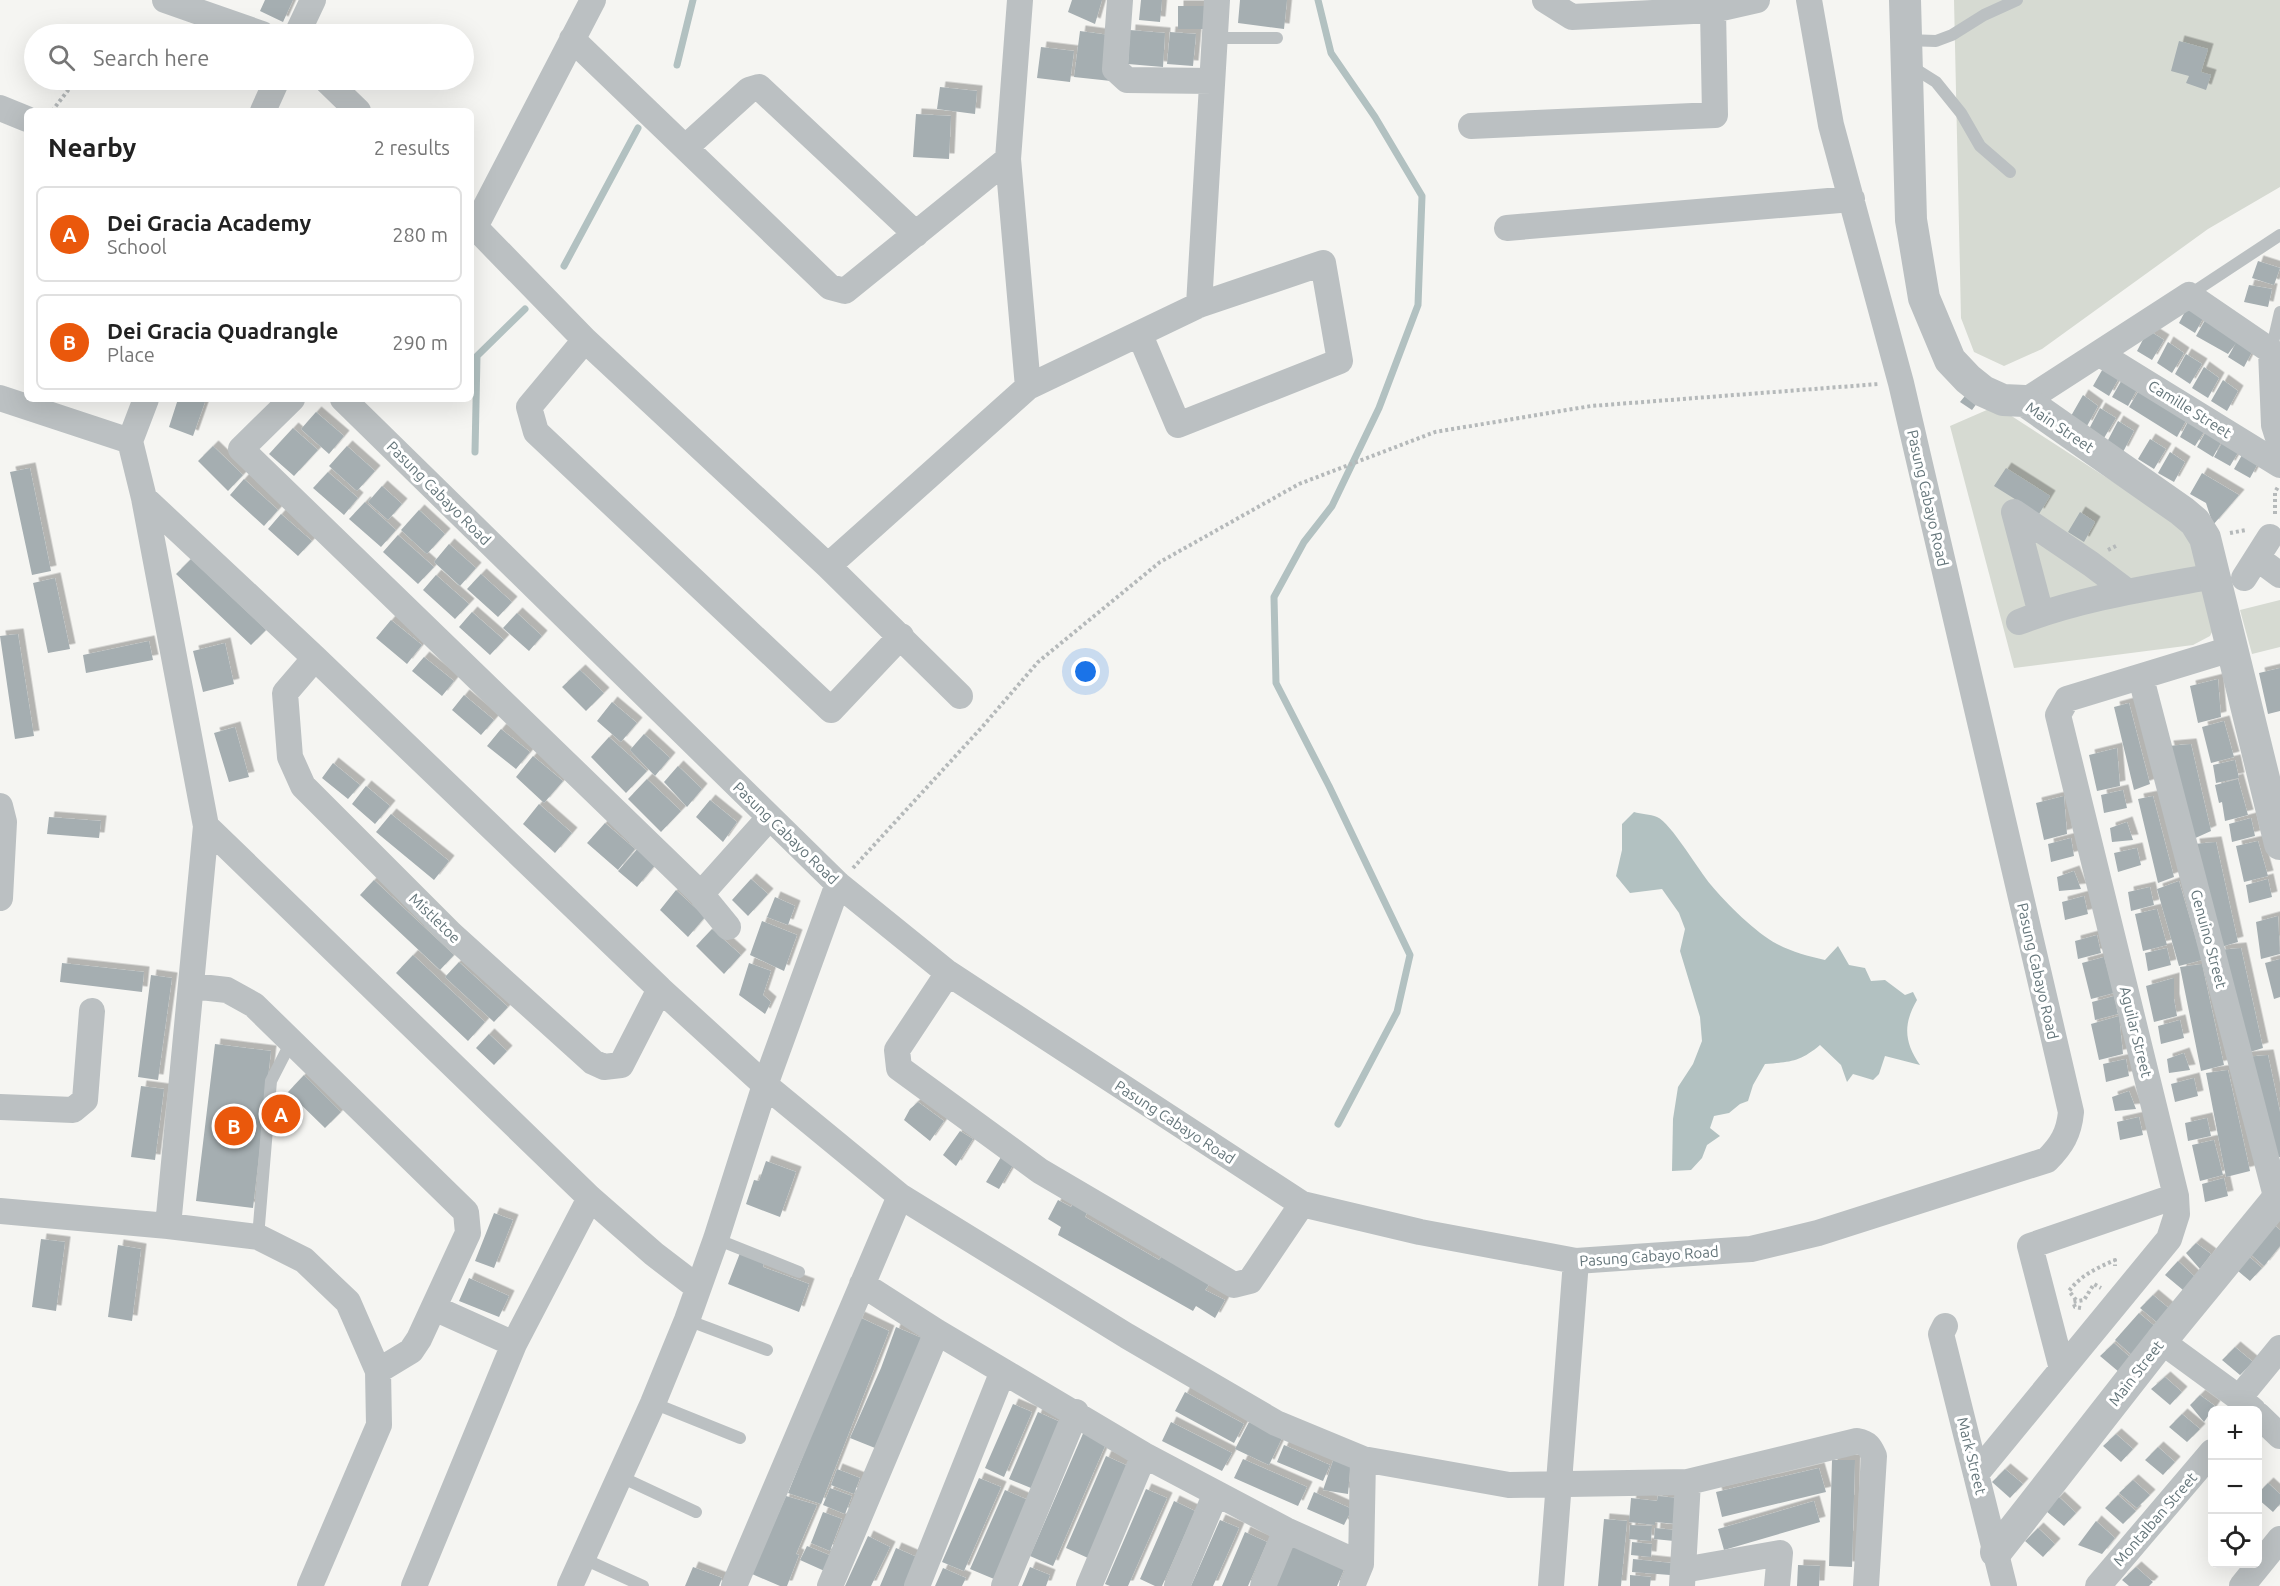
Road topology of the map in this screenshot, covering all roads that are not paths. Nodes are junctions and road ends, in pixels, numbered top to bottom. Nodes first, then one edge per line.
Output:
1 (165, 0) edge
2 (313, 0) edge
3 (593, 0) edge
4 (1020, 0) edge
5 (1120, 0) edge
6 (1217, 0) edge
7 (1545, 0) edge
8 (1757, 0) edge
9 (1809, 0) edge
10 (1905, 0) edge
11 (2018, 0) edge
12 (1713, 10) junction
13 (233, 24) edge
14 (302, 24) edge
15 (1215, 38) junction
16 (1277, 38) dead end
17 (572, 39) junction
18 (1905, 52) junction
19 (1212, 81) junction
20 (272, 90) edge
21 (336, 90) edge
22 (0, 108) edge
23 (264, 108) edge
24 (355, 108) edge
25 (24, 118) edge
26 (1472, 126) dead end
27 (686, 147) junction
28 (1008, 159) junction
29 (2010, 172) dead end
30 (1852, 199) junction
31 (474, 223) edge
32 (474, 226) edge
33 (1508, 228) dead end
34 (916, 234) junction
35 (2280, 235) edge
36 (2189, 295) junction
37 (1199, 305) junction
38 (2280, 312) edge
39 (1140, 335) junction
40 (585, 340) junction
41 (2271, 351) junction
42 (2100, 354) junction
43 (1028, 387) junction
44 (0, 398) edge
45 (145, 402) edge
46 (289, 402) edge
47 (346, 402) edge
48 (2025, 402) junction
49 (130, 441) junction
50 (2280, 444) edge
51 (2280, 465) edge
52 (144, 498) junction
53 (2250, 559) junction
54 (828, 566) junction
55 (2280, 575) edge
56 (2128, 592) junction
57 (901, 636) junction
58 (2231, 649) junction
59 (315, 658) junction
60 (2141, 678) junction
61 (960, 696) dead end
62 (0, 806) edge
63 (769, 818) junction
64 (206, 826) junction
65 (2280, 844) edge
66 (838, 884) junction
67 (701, 894) junction
68 (0, 898) edge
69 (728, 927) dead end
70 (948, 973) junction
71 (192, 986) junction
72 (660, 989) junction
73 (92, 1011) dead end
74 (292, 1040) junction
75 (765, 1085) junction
76 (0, 1107) edge
77 (900, 1196) junction
78 (2176, 1196) junction
79 (590, 1198) junction
80 (2278, 1198) edge
81 (1302, 1204) junction
82 (0, 1210) edge
83 (168, 1226) junction
84 (258, 1237) junction
85 (716, 1239) junction
86 (1576, 1262) junction
87 (799, 1272) dead end
88 (862, 1284) junction
89 (697, 1287) junction
90 (434, 1308) junction
91 (687, 1320) junction
92 (1945, 1326) dead end
93 (937, 1332) junction
94 (2161, 1341) junction
95 (514, 1344) junction
96 (2280, 1348) edge
97 (767, 1350) dead end
98 (2061, 1369) junction
99 (378, 1371) junction
100 (1003, 1371) junction
101 (653, 1402) junction
102 (2247, 1406) edge
103 (2251, 1406) edge
104 (1076, 1412) junction
105 (2262, 1419) edge
106 (2280, 1436) edge
107 (740, 1438) dead end
108 (1144, 1455) junction
109 (2208, 1457) edge
110 (1363, 1459) junction
111 (1976, 1474) junction
112 (619, 1476) junction
113 (1688, 1482) junction
114 (1557, 1484) junction
115 (1216, 1493) junction
116 (696, 1512) dead end
117 (1286, 1530) junction
118 (2280, 1539) edge
119 (1996, 1552) junction
120 (582, 1558) junction
121 (1357, 1575) edge
122 (1682, 1578) edge
123 (742, 1584) edge
124 (310, 1586) edge
125 (414, 1586) edge
126 (570, 1586) edge
127 (643, 1586) edge
128 (830, 1586) edge
129 (917, 1586) edge
130 (1004, 1586) edge
131 (1089, 1586) edge
132 (1177, 1586) edge
133 (1263, 1586) edge
134 (1551, 1586) edge
135 (1777, 1586) edge
136 (1866, 1586) edge
137 (2004, 1586) edge
138 (2098, 1586) edge
139 (2242, 1586) edge

1 - 13 street
2 - 14 street
3 - 17 street
4 - 28 street
5 - 19 street
6 - 15 street
7 - 12 street
8 - 12 street
9 - 30 street, Pasung Cabayo Road
10 - 18 street, Main Street
11 - 18 lane
12 - 26 street
15 - 16 lane
15 - 19 street
17 - 27 street
17 - 31 street
18 - 29 lane
18 - 48 street, Main Street
19 - 37 street
20 - 23 street
21 - 24 street
22 - 25 street
27 - 34 street
27 - 34 street
28 - 34 street
28 - 43 street
30 - 33 street
30 - 86 street, Pasung Cabayo Road
32 - 40 street
35 - 36 lane
36 - 41 street
36 - 42 street
37 - 39 street
37 - 39 street
38 - 41 lane
39 - 43 street
40 - 54 street
40 - 57 street
41 - 50 street
42 - 48 street
42 - 51 street, Camille Street
43 - 54 street
44 - 49 street
45 - 49 street
46 - 67 street
47 - 63 street, Pasung Cabayo Road
48 - 53 street, Main Street
49 - 52 street
52 - 59 street
52 - 64 street
53 - 55 street
53 - 56 street
53 - 58 street, Main Street
54 - 57 street
56 - 56 street
57 - 61 street
58 - 60 street, Aguilar Street
58 - 65 street, Main Street
59 - 72 street
59 - 72 street, Mistletoe
60 - 78 street, Aguilar Street
60 - 80 street, Genuino Street
62 - 68 street
63 - 66 street, Pasung Cabayo Road
63 - 67 street
64 - 71 street
64 - 79 street
66 - 70 street, Pasung Cabayo Road
66 - 75 street
67 - 69 street
70 - 81 street, Pasung Cabayo Road
70 - 81 street
71 - 74 street
71 - 83 street
72 - 75 street
73 - 76 street
74 - 84 lane
74 - 90 street
75 - 77 street
75 - 85 street
77 - 88 street
77 - 110 street
78 - 98 street, Aguilar Street
78 - 98 street
79 - 89 street
79 - 95 street
80 - 94 street, Main Street
81 - 86 street, Pasung Cabayo Road
82 - 83 street
83 - 84 street
84 - 99 street
85 - 87 lane
85 - 89 street
86 - 114 street
88 - 93 street
88 - 123 street
89 - 91 street
90 - 95 street
90 - 99 street
91 - 97 lane
91 - 101 street
92 - 111 street, Mark Street
93 - 100 street
93 - 128 street
94 - 102 street
94 - 119 street, Main Street
95 - 125 street
96 - 103 street
98 - 111 street, Aguilar Street
99 - 124 street
100 - 104 street
100 - 129 street
101 - 107 lane
101 - 112 street
104 - 108 street
104 - 130 street
105 - 106 street
108 - 115 street
108 - 131 street
109 - 138 street, Montalban Street
110 - 114 street
110 - 121 street
111 - 119 street, Mark Street
112 - 116 lane
112 - 120 street
113 - 114 street
113 - 122 street
113 - 136 street
114 - 134 street
115 - 117 street
115 - 132 street
117 - 121 street
117 - 133 street
118 - 139 street
119 - 137 street, Mark Street
120 - 126 street
120 - 127 lane
122 - 135 street

